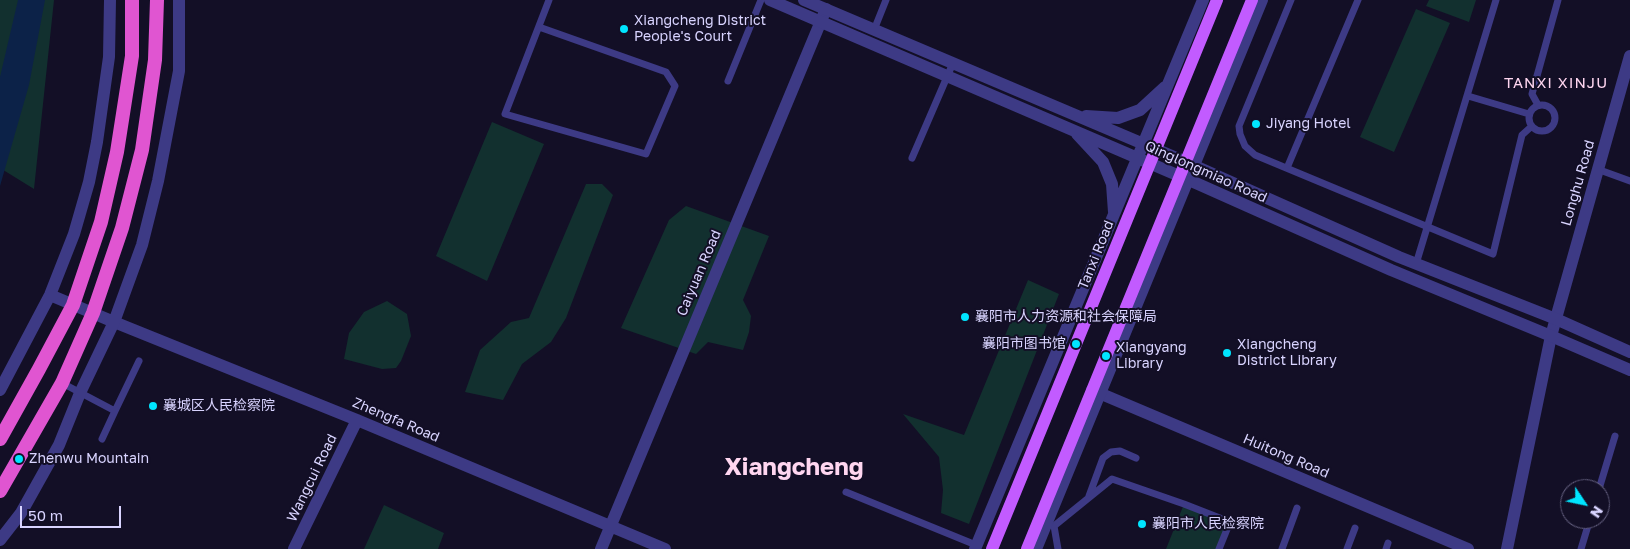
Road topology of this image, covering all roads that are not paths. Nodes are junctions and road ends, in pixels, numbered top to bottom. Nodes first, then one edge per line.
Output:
1 (110, 0) edge
2 (132, 0) edge
3 (156, 0) edge
4 (179, 0) edge
5 (549, 0) edge
6 (761, 0) edge
7 (770, 0) edge
8 (804, 0) edge
9 (886, 0) edge
10 (1203, 0) edge
11 (1217, 0) edge
12 (1252, 0) edge
13 (1262, 0) edge
14 (1291, 0) edge
15 (1358, 0) edge
16 (1496, 0) edge
17 (1558, 0) edge
18 (826, 9) junction
19 (820, 22) junction
20 (538, 27) junction
21 (874, 30) junction
22 (1630, 56) edge
23 (954, 63) junction
24 (948, 77) junction
25 (728, 81) dead end
26 (1169, 83) junction
27 (1468, 96) junction
28 (1538, 105) junction
29 (1529, 114) junction
30 (1077, 116) junction
31 (1532, 126) junction
32 (1074, 131) junction
33 (1150, 147) junction
34 (912, 158) dead end
35 (1144, 161) junction
36 (1190, 164) junction
37 (1287, 168) junction
38 (1597, 169) junction
39 (1184, 178) junction
40 (1630, 181) edge
41 (1114, 216) junction
42 (1428, 227) junction
43 (1416, 264) junction
44 (50, 295) junction
45 (72, 304) junction
46 (93, 313) junction
47 (1556, 319) junction
48 (114, 322) junction
49 (1551, 336) junction
50 (1630, 352) edge
51 (139, 361) dead end
52 (1630, 370) edge
53 (62, 383) junction
54 (0, 390) edge
55 (1096, 392) junction
56 (80, 393) junction
57 (116, 411) junction
58 (357, 420) junction
59 (1615, 436) dead end
60 (0, 439) edge
61 (102, 439) dead end
62 (1136, 458) dead end
63 (1602, 479) edge
64 (0, 491) edge
65 (846, 492) dead end
66 (1089, 498) junction
67 (1297, 508) dead end
68 (1047, 524) junction
69 (610, 526) junction
70 (1355, 528) dead end
71 (1587, 529) edge
72 (0, 540) edge
73 (976, 547) edge
74 (294, 549) edge
75 (601, 549) edge
76 (665, 549) edge
77 (992, 549) edge
78 (1027, 549) edge
79 (1036, 549) edge
80 (1058, 549) edge
81 (1219, 549) edge
82 (1282, 549) edge
83 (1347, 549) edge
84 (1468, 549) edge
85 (1507, 549) edge
86 (1581, 549) edge

1 - 44 street
2 - 45 highway
3 - 46 highway
4 - 48 street
5 - 20 lane
6 - 25 lane
7 - 19 street, Qinglongmiao Road
8 - 18 street, Qinglongmiao Road
9 - 21 lane
10 - 26 street
11 - 33 main road, Tanxi Road
12 - 36 main road
13 - 36 street
14 - 37 lane
15 - 37 lane
16 - 27 lane
17 - 28 lane
18 - 19 street, Caiyuan Road
18 - 21 street, Qinglongmiao Road
19 - 24 street, Qinglongmiao Road
19 - 69 street, Caiyuan Road
20 - 20 lane
21 - 23 street, Qinglongmiao Road
22 - 38 street, Longhu Road
23 - 24 lane
23 - 30 street, Qinglongmiao Road
24 - 32 street, Qinglongmiao Road
24 - 34 lane
26 - 30 street
26 - 33 street
27 - 29 lane
27 - 42 lane
28 - 29 lane
28 - 31 lane
29 - 31 lane
30 - 33 street, Qinglongmiao Road
31 - 42 lane
32 - 35 street, Qinglongmiao Road
32 - 41 street
33 - 35 main road, Tanxi Road
33 - 36 street, Qinglongmiao Road
35 - 39 street, Qinglongmiao Road
35 - 41 street
35 - 77 main road, Tanxi Road
36 - 39 main road
36 - 43 street, Qinglongmiao Road
37 - 42 lane
38 - 40 lane
38 - 47 street, Longhu Road
39 - 49 street, Qinglongmiao Road
39 - 55 main road
41 - 73 street
42 - 43 lane
43 - 47 street, Qinglongmiao Road
44 - 45 street, Zhengfa Road
44 - 54 street
45 - 46 street, Zhengfa Road
45 - 60 highway
46 - 48 street, Zhengfa Road
46 - 53 highway
47 - 49 street, Longhu Road
47 - 50 street, Qinglongmiao Road
48 - 56 street
48 - 58 street, Zhengfa Road
49 - 52 street, Qinglongmiao Road
49 - 85 street, Longhu Road
51 - 57 lane
53 - 56 lane
53 - 64 highway
55 - 68 main road
55 - 84 street, Huitong Road
56 - 57 lane
56 - 72 street
57 - 61 lane
58 - 69 street, Zhengfa Road
58 - 74 street, Wangcui Road
59 - 63 lane
62 - 66 lane
65 - 73 lane
66 - 68 lane
66 - 81 lane
67 - 82 lane
68 - 78 main road
68 - 79 street
68 - 80 lane
69 - 75 street, Caiyuan Road
69 - 76 street, Zhengfa Road
70 - 83 lane
71 - 86 lane

